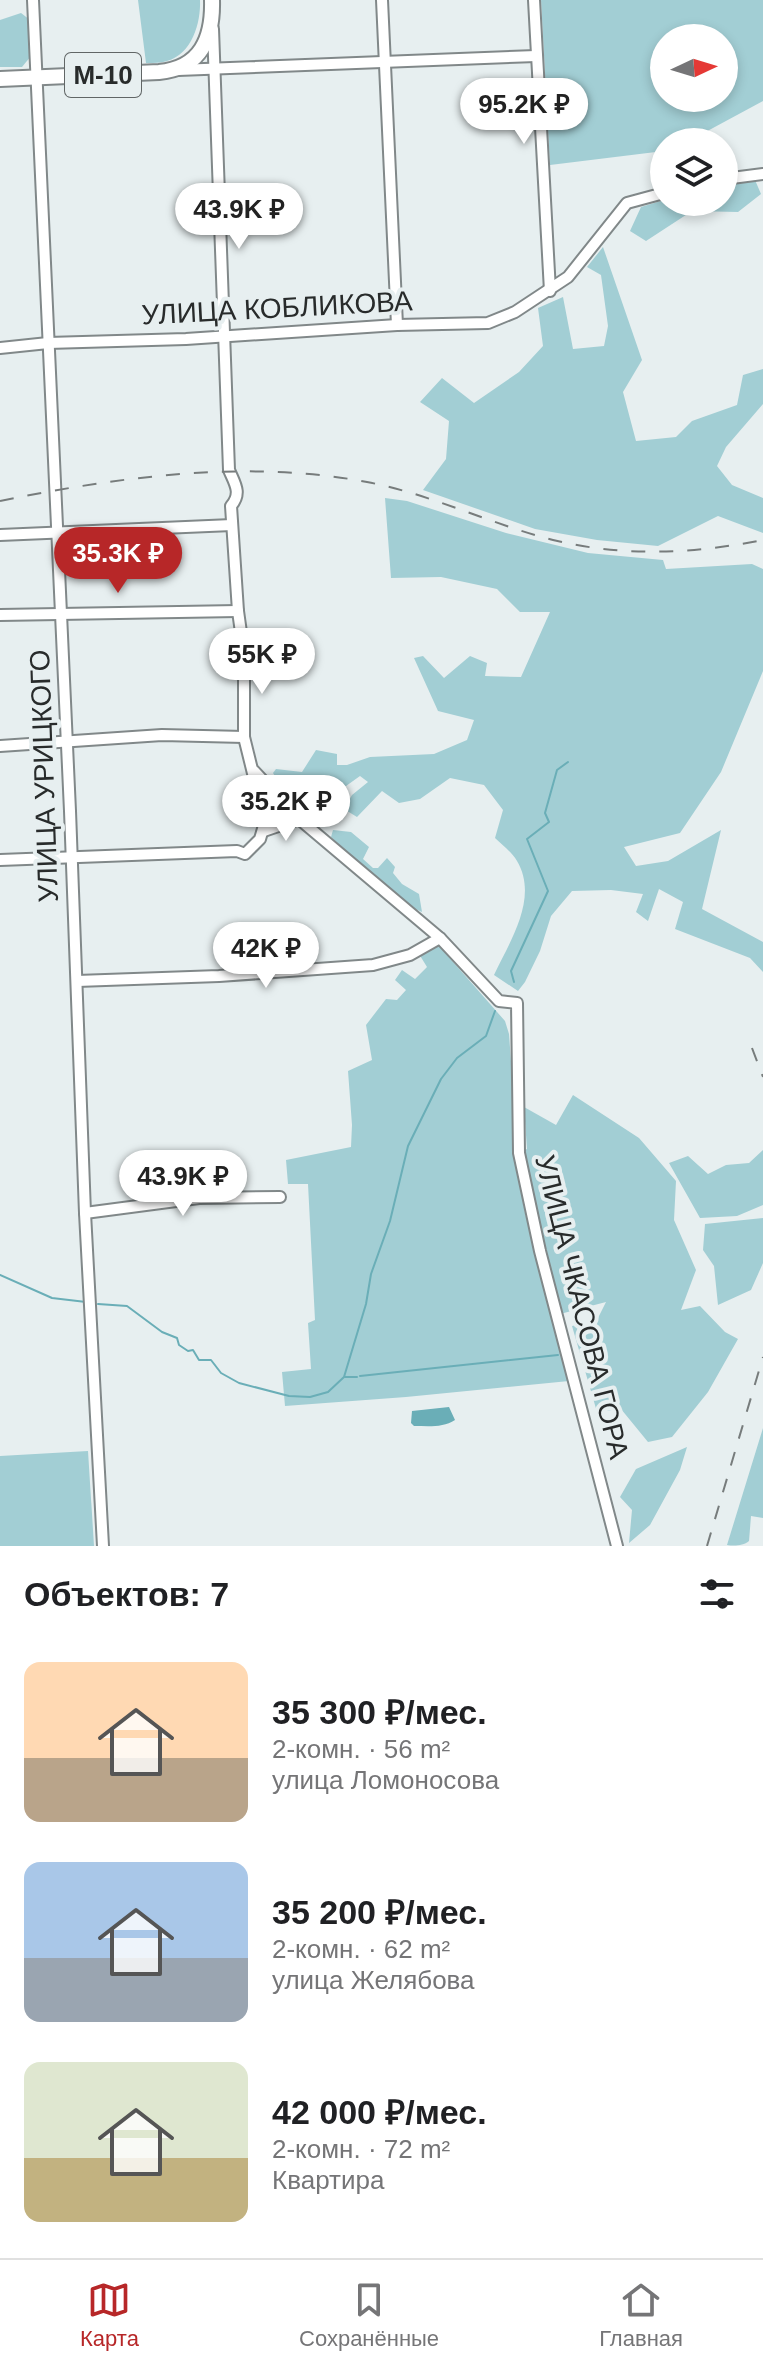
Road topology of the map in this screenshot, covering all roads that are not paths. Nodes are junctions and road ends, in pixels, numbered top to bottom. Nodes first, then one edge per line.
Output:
1 (33, 0) edge
2 (212, 0) edge
3 (382, 0) edge
4 (534, 0) edge
5 (213, 21) junction
6 (536, 56) junction
7 (384, 63) junction
8 (214, 68) junction
9 (171, 70) junction
10 (36, 78) junction
11 (0, 79) edge
12 (763, 174) edge
13 (738, 177) edge
14 (650, 197) edge
15 (550, 291) junction
16 (397, 325) junction
17 (225, 336) junction
18 (48, 343) junction
19 (0, 348) edge
20 (232, 525) junction
21 (58, 534) junction
22 (0, 535) edge
23 (238, 611) junction
24 (61, 613) junction
25 (0, 615) edge
26 (244, 737) junction
27 (66, 742) junction
28 (0, 746) edge
29 (252, 769) junction
30 (299, 819) junction
31 (264, 831) junction
32 (72, 858) junction
33 (0, 860) edge
34 (440, 938) junction
35 (77, 981) junction
36 (280, 1197) dead end
37 (85, 1213) junction
38 (103, 1546) edge
39 (617, 1546) edge

1 - 10 street, УЛИЦА УРИЦКОГО
2 - 5 highway, М-10
3 - 7 street
4 - 6 street
5 - 8 street
5 - 9 highway, М-10
6 - 7 street
6 - 15 street
7 - 8 street
7 - 16 street
8 - 9 street
8 - 17 street
9 - 10 highway, М-10
10 - 11 highway, М-10
10 - 18 street, УЛИЦА УРИЦКОГО
12 - 13 street
14 - 15 street, УЛИЦА КОБЛИКОВА
15 - 16 street, УЛИЦА КОБЛИКОВА
16 - 17 street, УЛИЦА КОБЛИКОВА
17 - 18 street, УЛИЦА КОБЛИКОВА
17 - 20 street
18 - 19 street, УЛИЦА КОБЛИКОВА
18 - 21 street, УЛИЦА УРИЦКОГО
20 - 21 street
20 - 23 street
21 - 22 street
21 - 24 street, УЛИЦА УРИЦКОГО
23 - 24 street
23 - 26 street
24 - 25 street
24 - 27 street, УЛИЦА УРИЦКОГО
26 - 27 street
26 - 29 street
27 - 28 street
27 - 32 street, УЛИЦА УРИЦКОГО
29 - 30 street, УЛИЦА ЧКАСОВА ГОРА
29 - 31 street
30 - 31 street
30 - 34 street, УЛИЦА ЧКАСОВА ГОРА
31 - 32 street
32 - 33 street
32 - 35 street, УЛИЦА УРИЦКОГО
34 - 35 street
34 - 39 street, УЛИЦА ЧКАСОВА ГОРА
35 - 37 street, УЛИЦА УРИЦКОГО
36 - 37 street
37 - 38 street, УЛИЦА УРИЦКОГО

